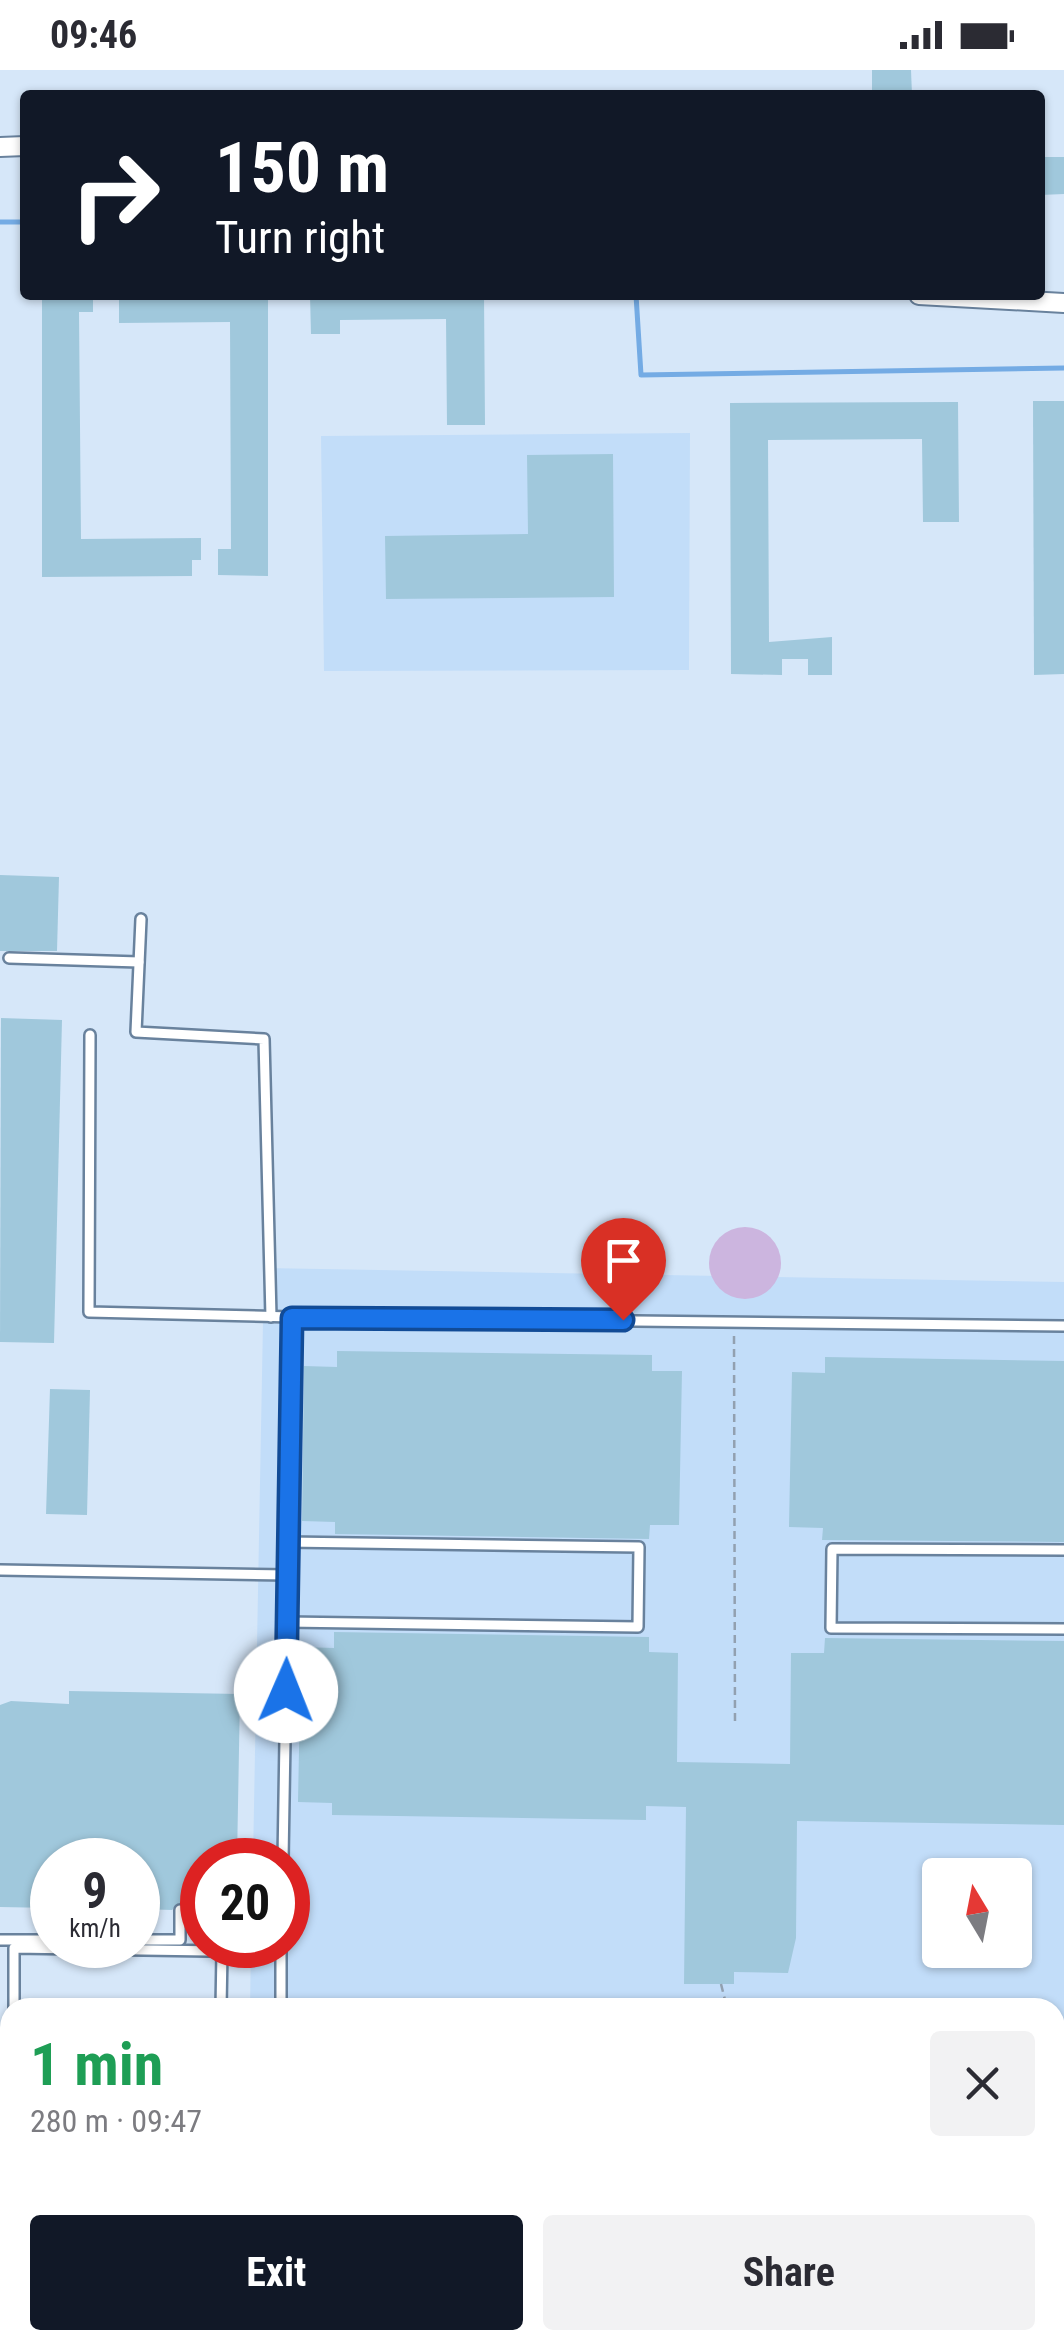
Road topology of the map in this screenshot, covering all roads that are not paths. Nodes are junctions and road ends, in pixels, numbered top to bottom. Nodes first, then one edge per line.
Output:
1 (1010, 300) edge
2 (1064, 303) edge
3 (141, 919) dead end
4 (9, 958) dead end
5 (139, 962) junction
6 (90, 1035) dead end
7 (271, 1317) junction
8 (292, 1318) junction
9 (1064, 1326) edge
10 (288, 1542) junction
11 (1064, 1550) edge
12 (0, 1570) edge
13 (288, 1575) junction
14 (287, 1622) junction
15 (1064, 1629) edge
16 (283, 1838) edge
17 (0, 1940) edge
18 (30, 1940) edge
19 (180, 1950) edge
20 (222, 1968) edge
21 (282, 1968) edge
22 (14, 1998) edge
23 (221, 1998) edge
24 (281, 1998) edge

1 - 2 street
3 - 5 lane
4 - 5 lane
5 - 7 lane
6 - 7 lane
7 - 8 lane
8 - 9 lane
8 - 10 lane
10 - 13 lane
10 - 14 lane
11 - 15 lane
12 - 13 lane
13 - 14 lane
14 - 16 lane
17 - 18 lane
19 - 22 lane
20 - 23 lane
21 - 24 lane

